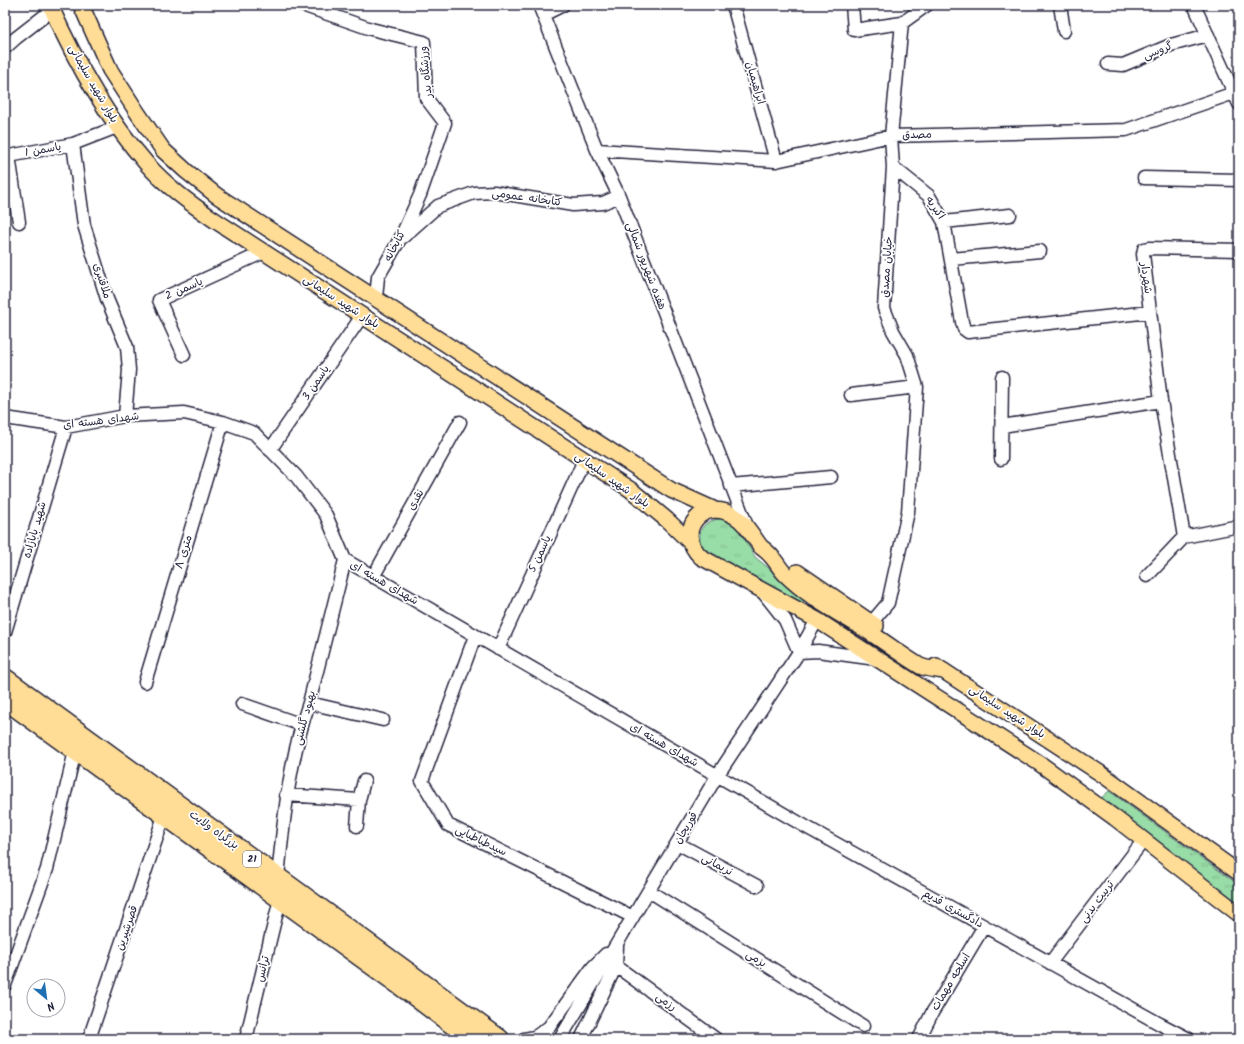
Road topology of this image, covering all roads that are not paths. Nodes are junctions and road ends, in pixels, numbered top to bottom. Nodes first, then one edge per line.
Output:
1 (81, 5) edge
2 (302, 5) edge
3 (563, 5) edge
4 (733, 5) edge
5 (852, 5) edge
6 (927, 5) edge
7 (1060, 5) edge
8 (1194, 5) edge
9 (51, 8) edge
10 (541, 10) edge
11 (902, 23) junction
12 (1064, 31) dead end
13 (1208, 35) junction
14 (5, 48) edge
15 (105, 60) junction
16 (1108, 64) dead end
17 (84, 72) junction
18 (1236, 98) edge
19 (117, 127) junction
20 (891, 136) junction
21 (73, 144) junction
22 (597, 150) junction
23 (776, 160) junction
24 (893, 167) junction
25 (1144, 178) dead end
26 (1239, 180) edge
27 (420, 195) joint
28 (619, 196) junction
29 (1010, 215) dead end
30 (19, 222) dead end
31 (944, 222) junction
32 (400, 239) junction
33 (1239, 250) edge
34 (1040, 251) dead end
35 (264, 252) junction
36 (951, 259) junction
37 (376, 298) junction
38 (1150, 312) junction
39 (362, 316) junction
40 (184, 354) dead end
41 (1002, 377) dead end
42 (917, 387) junction
43 (851, 395) dead end
44 (1161, 401) junction
45 (125, 416) junction
46 (5, 418) edge
47 (223, 422) junction
48 (460, 422) dead end
49 (1002, 426) junction
50 (66, 427) junction
51 (270, 450) junction
52 (1001, 459) dead end
53 (584, 460) junction
54 (831, 477) dead end
55 (731, 486) junction
56 (713, 510) junction
57 (1239, 526) edge
58 (748, 530) junction
59 (1184, 537) junction
60 (691, 543) junction
61 (772, 556) junction
62 (345, 560) junction
63 (1147, 576) dead end
64 (373, 577) junction
65 (761, 590) junction
66 (827, 607) junction
67 (818, 620) junction
68 (872, 622) junction
69 (5, 632) edge
70 (475, 636) junction
71 (498, 649) junction
72 (799, 652) junction
73 (876, 659) junction
74 (944, 672) junction
75 (5, 678) edge
76 (145, 682) dead end
77 (5, 700) edge
78 (309, 703) junction
79 (242, 704) dead end
80 (383, 720) dead end
81 (302, 725) junction
82 (75, 751) junction
83 (717, 776) junction
84 (364, 781) dead end
85 (286, 796) junction
86 (359, 800) junction
87 (164, 816) junction
88 (357, 826) dead end
89 (1143, 841) junction
90 (677, 843) junction
91 (1239, 873) edge
92 (278, 877) junction
93 (757, 886) dead end
94 (649, 892) junction
95 (280, 899) junction
96 (1239, 914) edge
97 (633, 917) junction
98 (984, 926) junction
99 (618, 943) junction
100 (1050, 963) junction
101 (616, 966) junction
102 (5, 985) edge
103 (863, 1026) dead end
104 (89, 1039) edge
105 (246, 1039) edge
106 (471, 1039) edge
107 (503, 1039) edge
108 (524, 1039) edge
109 (560, 1039) edge
110 (581, 1039) edge
111 (716, 1039) edge
112 (919, 1039) edge
113 (1189, 1039) edge

1 - 15 main road, بلوار شهید سلیمانی
2 - 27 street, ورزشگاه بدر
3 - 10 street
4 - 23 street, ابراهیمیان
5 - 11 street
6 - 11 street
7 - 12 street
8 - 13 street
9 - 14 street
9 - 17 main road, بلوار شهید سلیمانی
10 - 22 street, هفده شهریور شمالی
11 - 20 street, خیابان مصدق
13 - 16 street, گروسی
13 - 18 street
15 - 17 main road
15 - 37 main road, بلوار شهید سلیمانی
17 - 19 main road, بلوار شهید سلیمانی
18 - 20 street, مصدق
19 - 21 street, یاسمن 1
19 - 35 main road, بلوار شهید سلیمانی
20 - 23 street, مصدق
20 - 24 street, خیابان مصدق
21 - 30 street, یاسمن 1
21 - 45 street, ملاقنبری
22 - 23 street, مصدق
22 - 28 street, هفده شهریور شمالی
24 - 31 street, اکبریه
24 - 42 street, خیابان مصدق
25 - 26 street
27 - 32 street, کتابخانه
28 - 32 street, کتابخانه عمومی
28 - 55 street, هفده شهریور شمالی
29 - 31 street, اکبریه
31 - 36 street
32 - 37 street, کتابخانه
33 - 38 street, شهردار
34 - 36 street
35 - 39 main road, بلوار شهید سلیمانی
35 - 40 street, یاسمن 2
36 - 38 street
37 - 56 main road, بلوار شهید سلیمانی
38 - 44 street, شهردار
39 - 51 street, یاسمن 3
39 - 53 main road, بلوار شهید سلیمانی
41 - 49 street
42 - 43 street
42 - 68 street, خیابان مصدق
44 - 49 street
44 - 59 street, شهردار
45 - 47 street, شهدای هسته ای
45 - 50 street, شهدای هسته ای
46 - 50 street, شهدای هسته ای
47 - 51 street, شهدای هسته ای
47 - 76 street, ۸ متری
48 - 64 street, نقدی
49 - 52 street
50 - 69 street, شهید بابازاده
51 - 62 street, شهدای هسته ای
53 - 60 main road, بلوار شهید سلیمانی
53 - 71 street, یاسمن 5
54 - 55 street
55 - 58 street, هفده شهریور شمالی
56 - 58 main road, بلوار شهید سلیمانی
56 - 60 main road
57 - 59 street
58 - 61 main road, بلوار شهید سلیمانی
59 - 63 street
60 - 65 main road, بلوار شهید سلیمانی
61 - 66 main road
61 - 68 main road, بلوار شهید سلیمانی
62 - 64 street, شهدای هسته ای
62 - 78 street, بهبود گلشنی
64 - 70 street, شهدای هسته ای
65 - 67 main road, بلوار شهید سلیمانی
65 - 72 street
66 - 67 main road
66 - 74 main road
67 - 72 street, قوریجان
67 - 73 main road
68 - 74 main road, بلوار شهید سلیمانی
70 - 71 street, شهدای هسته ای
70 - 97 street, سیدطباطبایی
71 - 83 street, شهدای هسته ای
72 - 73 street
72 - 83 street, قوریجان
73 - 89 main road
74 - 91 main road, بلوار شهید سلیمانی
75 - 92 highway, بزرگراه ولایت / 21
77 - 82 highway, بزرگراه ولایت / 21
78 - 80 street
78 - 81 street, بهبود گلشنی
79 - 81 street
81 - 85 street, بهبود گلشنی
82 - 87 highway, بزرگراه ولایت / 21
82 - 102 street
83 - 90 street, قوریجان
83 - 98 street, دادگستری قدیم
84 - 86 street
85 - 86 street
85 - 92 street, بهبود گلشنی
86 - 88 street
87 - 95 highway, بزرگراه ولایت / 21
87 - 104 street, قصرشیرین
89 - 96 main road
89 - 100 street, تربیت بدنی
90 - 93 street, نریمانی
90 - 94 street, قوریجان
92 - 107 highway, بزرگراه ولایت / 21
94 - 97 street, قوریجان
94 - 103 street, بزمی
95 - 105 street, ترانس
95 - 106 highway, بزرگراه ولایت / 21
97 - 99 street, قوریجان
98 - 100 street, دادگستری قدیم
98 - 112 street, اسلحه مهمات
99 - 101 street
99 - 108 street
99 - 109 street, قوریجان
100 - 113 street, دادگستری قدیم
101 - 110 street
101 - 111 street, رزمی

